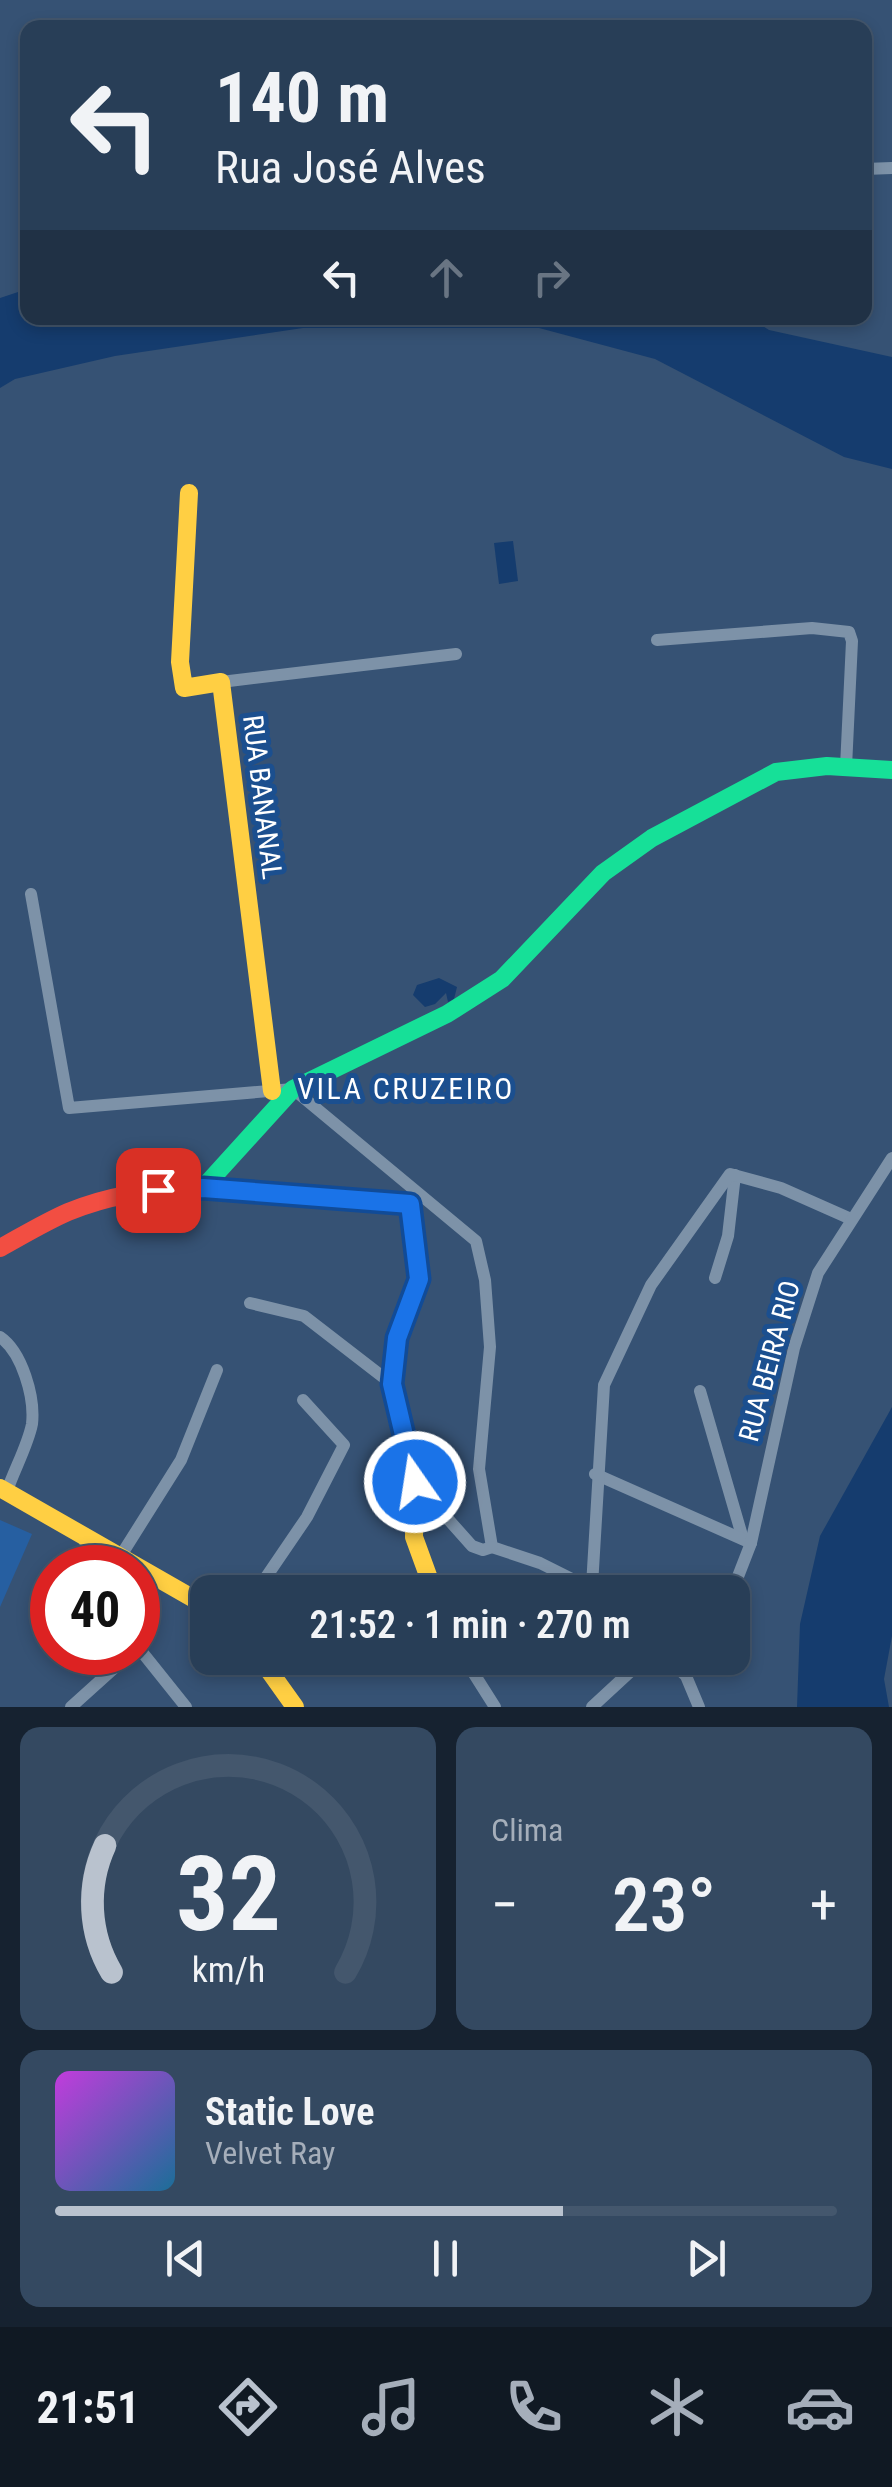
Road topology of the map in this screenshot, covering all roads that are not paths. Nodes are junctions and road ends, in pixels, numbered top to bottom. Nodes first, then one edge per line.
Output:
1 (189, 492) dead end
2 (657, 640) dead end
3 (456, 654) dead end
4 (221, 682) junction
5 (846, 767) junction
6 (892, 770) edge
7 (31, 894) dead end
8 (293, 1089) junction
9 (272, 1091) junction
10 (892, 1158) edge
11 (735, 1175) junction
12 (203, 1188) junction
13 (416, 1201) junction
14 (851, 1218) junction
15 (0, 1248) edge
16 (715, 1278) dead end
17 (250, 1303) dead end
18 (0, 1337) edge
19 (217, 1370) dead end
20 (392, 1384) junction
21 (700, 1391) dead end
22 (303, 1400) dead end
23 (596, 1474) junction
24 (415, 1482) junction
25 (3, 1489) edge
26 (82, 1536) junction
27 (747, 1541) junction
28 (86, 1545) edge
29 (98, 1545) edge
30 (128, 1545) edge
31 (492, 1547) junction
32 (268, 1575) edge
33 (428, 1575) edge
34 (561, 1575) edge
35 (595, 1575) edge
36 (737, 1575) edge
37 (160, 1580) edge
38 (190, 1597) edge
39 (107, 1675) edge
40 (158, 1675) edge
41 (272, 1675) edge
42 (474, 1675) edge
43 (627, 1675) edge
44 (685, 1675) edge
45 (71, 1707) edge
46 (186, 1707) edge
47 (295, 1707) edge
48 (494, 1707) edge
49 (592, 1707) edge
50 (699, 1707) edge

1 - 4 street, RUA BANANAL
2 - 5 street
3 - 4 street
4 - 9 street, RUA BANANAL
5 - 6 street
5 - 8 street
7 - 9 street
8 - 9 street
8 - 12 street
8 - 13 street
10 - 14 street, RUA BEIRA RIO
11 - 14 street
11 - 16 street
11 - 23 street
12 - 13 street
12 - 15 street
13 - 20 street
13 - 31 street
14 - 27 street, RUA BEIRA RIO
17 - 20 street
18 - 25 street
19 - 30 street
20 - 24 street
21 - 27 street
22 - 32 street
23 - 27 street
23 - 35 street
24 - 31 street
24 - 33 street
25 - 26 street
26 - 28 street
26 - 29 street
27 - 36 street, RUA BEIRA RIO
31 - 34 street
37 - 38 street
39 - 45 street
40 - 46 street
41 - 47 street
42 - 48 street
43 - 49 street
44 - 50 street

